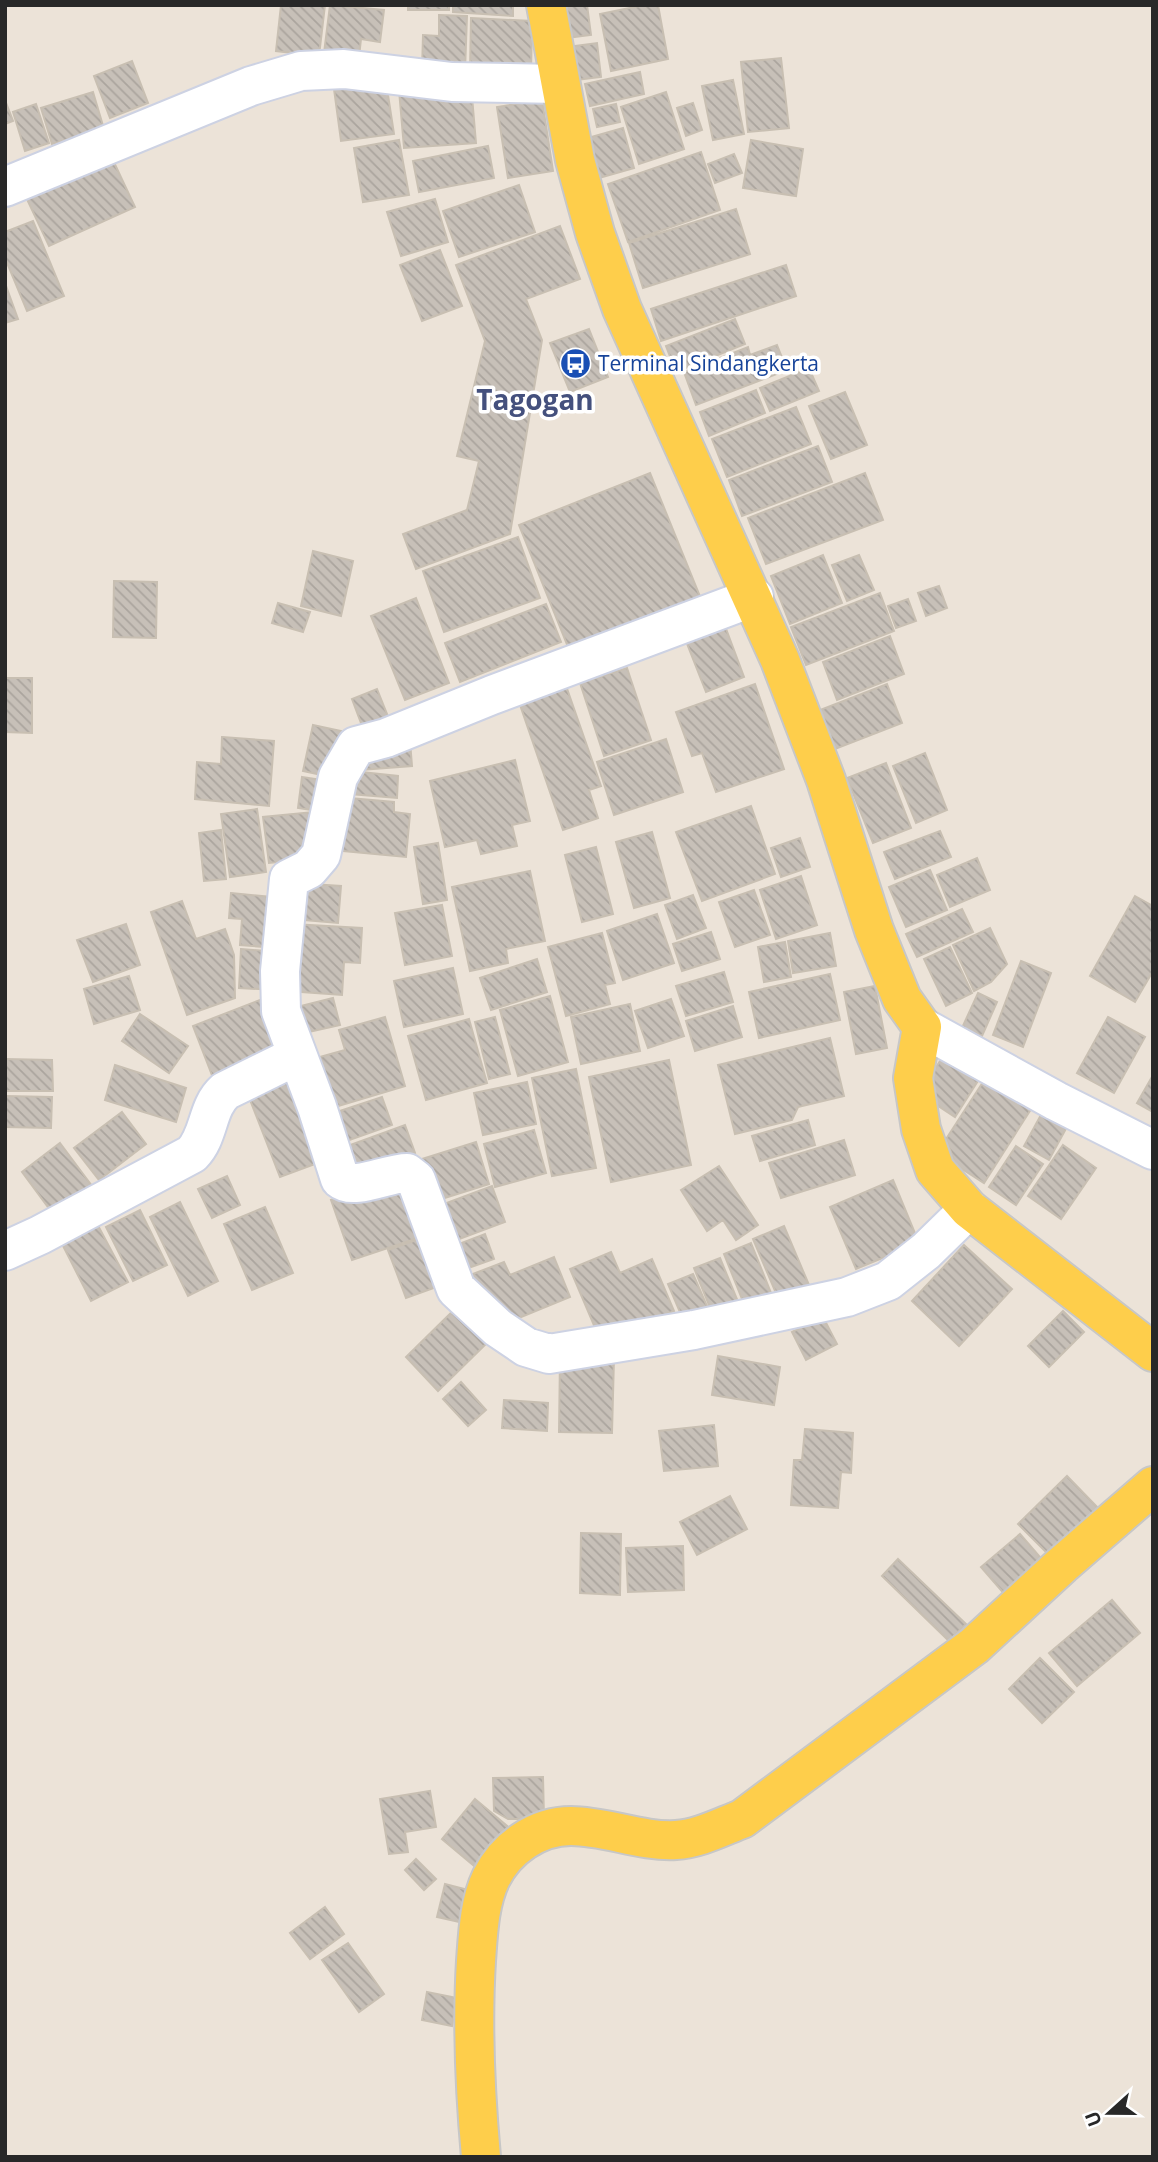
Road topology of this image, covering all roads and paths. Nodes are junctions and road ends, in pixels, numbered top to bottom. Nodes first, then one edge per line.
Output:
1 (546, 5) edge
2 (560, 84) junction
3 (5, 187) edge
4 (754, 597) junction
5 (922, 1027) junction
6 (296, 1056) junction
7 (1153, 1150) edge
8 (969, 1209) junction
9 (5, 1251) edge
10 (1153, 1352) edge
11 (1153, 1486) edge
12 (481, 2157) edge

1 - 2 main road
2 - 3 street
2 - 4 main road
4 - 5 main road
4 - 6 street
5 - 7 street
5 - 8 main road
6 - 8 street
6 - 9 street
8 - 10 main road
11 - 12 main road

